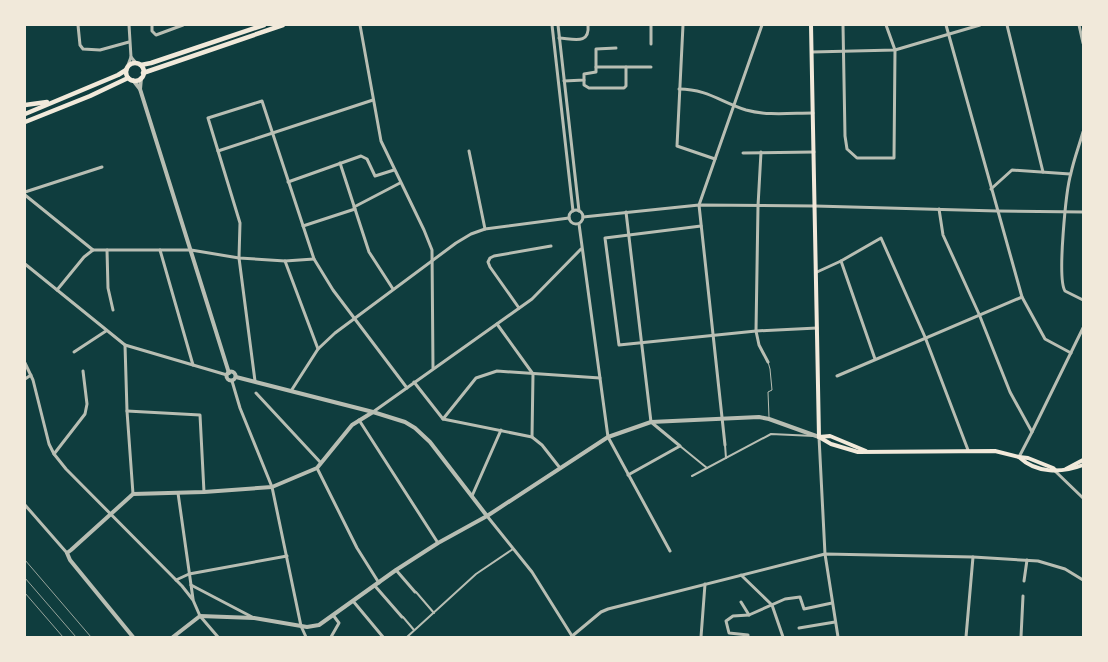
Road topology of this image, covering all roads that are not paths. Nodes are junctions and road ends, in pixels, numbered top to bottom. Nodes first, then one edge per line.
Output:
1 (78, 25) edge
2 (129, 25) edge
3 (152, 25) edge
4 (183, 25) edge
5 (264, 25) edge
6 (283, 25) edge
7 (360, 25) edge
8 (552, 25) edge
9 (558, 25) edge
10 (588, 25) edge
11 (651, 25) edge
12 (683, 25) edge
13 (762, 25) edge
14 (812, 25) edge
15 (843, 25) edge
16 (886, 25) edge
17 (946, 25) edge
18 (980, 25) edge
19 (1007, 25) edge
20 (1079, 25) edge
21 (948, 34) junction
22 (559, 38) junction
23 (129, 42) junction
24 (1083, 43) edge
25 (651, 44) dead end
26 (616, 48) dead end
27 (895, 50) junction
28 (812, 52) junction
29 (844, 52) junction
30 (130, 57) junction
31 (138, 64) junction
32 (596, 67) junction
33 (626, 67) junction
34 (651, 67) dead end
35 (127, 68) junction
36 (142, 75) junction
37 (131, 79) junction
38 (584, 80) junction
39 (564, 81) junction
40 (140, 89) junction
41 (679, 89) junction
42 (56, 100) junction
43 (373, 100) junction
44 (25, 106) edge
45 (735, 106) junction
46 (813, 113) junction
47 (25, 114) edge
48 (25, 122) edge
49 (1083, 132) edge
50 (273, 134) junction
51 (218, 151) junction
52 (469, 152) dead end
53 (761, 152) junction
54 (814, 152) junction
55 (743, 153) dead end
56 (715, 159) junction
57 (340, 163) junction
58 (102, 167) dead end
59 (394, 170) junction
60 (1043, 172) junction
61 (1070, 174) junction
62 (288, 182) junction
63 (400, 183) junction
64 (991, 189) junction
65 (25, 194) edge
66 (699, 205) junction
67 (758, 206) junction
68 (815, 206) junction
69 (355, 208) junction
70 (939, 209) junction
71 (573, 211) junction
72 (580, 211) junction
73 (997, 211) junction
74 (1066, 211) junction
75 (626, 212) junction
76 (1083, 212) edge
77 (583, 217) junction
78 (569, 218) junction
79 (579, 224) junction
80 (303, 226) junction
81 (701, 226) junction
82 (485, 229) junction
83 (628, 235) junction
84 (551, 246) dead end
85 (581, 248) junction
86 (93, 250) junction
87 (107, 250) junction
88 (160, 250) junction
89 (191, 250) junction
90 (239, 258) junction
91 (314, 259) junction
92 (433, 259) junction
93 (285, 261) junction
94 (841, 261) junction
95 (25, 264) edge
96 (817, 272) junction
97 (393, 289) junction
98 (57, 290) junction
99 (1022, 298) junction
100 (1083, 300) edge
101 (519, 308) junction
102 (113, 310) dead end
103 (980, 314) junction
104 (355, 317) junction
105 (497, 324) junction
106 (818, 328) junction
107 (1083, 328) edge
108 (106, 331) junction
109 (756, 331) junction
110 (714, 335) junction
111 (924, 338) junction
112 (641, 342) junction
113 (125, 346) junction
114 (318, 349) junction
115 (74, 352) dead end
116 (1071, 353) junction
117 (875, 359) junction
118 (768, 362) joint
119 (25, 363) edge
120 (193, 366) junction
121 (433, 368) junction
122 (83, 371) dead end
123 (228, 374) junction
124 (533, 374) junction
125 (31, 376) junction
126 (837, 376) dead end
127 (236, 377) junction
128 (600, 378) junction
129 (25, 379) edge
130 (232, 381) junction
131 (254, 381) junction
132 (414, 382) junction
133 (407, 388) junction
134 (290, 390) junction
135 (256, 393) dead end
136 (127, 411) junction
137 (373, 412) junction
138 (443, 419) junction
139 (723, 419) junction
140 (769, 419) junction
141 (359, 420) junction
142 (651, 422) junction
143 (501, 430) junction
144 (1032, 432) junction
145 (532, 437) junction
146 (608, 437) junction
147 (819, 437) junction
148 (724, 445) joint
149 (680, 446) junction
150 (968, 450) junction
151 (54, 454) junction
152 (1020, 457) junction
153 (726, 458) junction
154 (1083, 460) edge
155 (321, 462) junction
156 (1083, 465) edge
157 (317, 468) junction
158 (560, 468) junction
159 (707, 468) junction
160 (1066, 469) junction
161 (1055, 470) junction
162 (628, 475) junction
163 (692, 476) dead end
164 (272, 487) junction
165 (204, 492) junction
166 (178, 493) junction
167 (133, 494) junction
168 (472, 496) junction
169 (1083, 498) edge
170 (25, 505) edge
171 (112, 514) junction
172 (487, 516) junction
173 (438, 543) junction
174 (513, 549) junction
175 (670, 551) dead end
176 (67, 553) junction
177 (825, 554) junction
178 (287, 556) junction
179 (973, 558) junction
180 (1027, 560) junction
181 (396, 570) junction
182 (188, 574) junction
183 (740, 575) junction
184 (176, 580) junction
185 (1083, 580) edge
186 (1024, 581) dead end
187 (377, 584) junction
188 (705, 584) junction
189 (190, 585) junction
190 (416, 592) joint
191 (1023, 596) dead end
192 (193, 600) junction
193 (353, 601) junction
194 (741, 602) dead end
195 (832, 603) junction
196 (772, 606) junction
197 (434, 613) junction
198 (333, 615) junction
199 (748, 615) junction
200 (200, 616) junction
201 (402, 617) joint
202 (254, 618) junction
203 (835, 622) junction
204 (301, 626) junction
205 (799, 628) dead end
206 (414, 630) junction
207 (133, 637) edge
208 (173, 637) edge
209 (218, 637) edge
210 (306, 637) edge
211 (331, 637) edge
212 (383, 637) edge
213 (407, 637) edge
214 (572, 637) edge
215 (701, 637) edge
216 (748, 637) edge
217 (783, 637) edge
218 (838, 637) edge
219 (966, 637) edge
220 (1020, 637) edge

1 - 23 street
2 - 23 street
3 - 4 street
5 - 31 main road
6 - 36 main road
7 - 43 street
8 - 71 street
9 - 22 street
10 - 22 street
11 - 25 street
12 - 41 street
13 - 45 street
14 - 28 main road
15 - 29 street
16 - 27 street
17 - 21 street
18 - 21 street
19 - 60 street
20 - 24 street
21 - 27 street
21 - 64 street
22 - 39 street
23 - 30 street
26 - 32 street
27 - 29 street
27 - 29 street
28 - 29 street
28 - 46 main road
30 - 31 street
30 - 35 street
31 - 35 main road
31 - 36 main road
32 - 33 street
32 - 38 street
33 - 34 street
33 - 38 street
35 - 37 main road
35 - 42 main road
36 - 37 main road
36 - 40 street
37 - 40 street
37 - 48 main road
38 - 39 street
39 - 72 street
40 - 89 street
41 - 45 street
41 - 56 street
42 - 44 main road
42 - 47 main road
43 - 50 street
43 - 59 street
45 - 46 street
45 - 56 street
46 - 54 main road
49 - 61 street
50 - 51 street
50 - 51 street
50 - 62 street
51 - 90 street
52 - 82 street
53 - 54 street
53 - 55 street
53 - 67 street
54 - 68 main road
56 - 66 street
57 - 59 street
57 - 62 street
57 - 69 street
58 - 65 street
59 - 63 street
60 - 61 street
60 - 64 street
61 - 74 street
62 - 80 street
63 - 69 street
63 - 92 street
64 - 73 street
65 - 86 street
66 - 67 street
66 - 75 street
66 - 81 street
67 - 68 street
67 - 109 street
68 - 70 street
68 - 96 main road
69 - 80 street
69 - 97 street
70 - 73 street
70 - 103 street
71 - 72 street
71 - 78 street
72 - 77 street
73 - 74 street
73 - 99 street
74 - 76 street
74 - 100 street
75 - 77 street
75 - 83 street
77 - 79 street
78 - 79 street
78 - 82 street
79 - 85 street
80 - 91 street
81 - 83 street
81 - 110 street
82 - 92 street
83 - 112 street
83 - 112 street
84 - 101 street
85 - 101 street
85 - 128 street
86 - 87 street
86 - 98 street
87 - 88 street
87 - 102 street
88 - 89 street
88 - 120 street
89 - 90 street
89 - 123 street
90 - 93 street
90 - 131 street
91 - 93 street
91 - 104 street
92 - 97 street
92 - 121 street
93 - 114 street
94 - 96 street
94 - 111 street
94 - 117 street
95 - 98 street
96 - 106 main road
97 - 104 street
98 - 108 street
99 - 103 street
99 - 116 street
101 - 105 street
103 - 111 street
103 - 144 street
104 - 114 street
104 - 133 street
105 - 121 street
105 - 124 street
106 - 109 street
106 - 147 main road
107 - 116 street
108 - 113 street
108 - 115 street
109 - 110 street
109 - 118 street
110 - 112 street
110 - 139 street
111 - 117 street
111 - 150 street
112 - 142 street
113 - 120 street
113 - 136 street
114 - 134 street
116 - 144 street
117 - 126 street
118 - 140 lane
119 - 125 street
120 - 123 street
121 - 132 street
122 - 151 street
123 - 127 street
123 - 130 street
124 - 128 street
124 - 138 street
124 - 145 street
125 - 129 street
125 - 151 street
127 - 130 street
127 - 131 street
128 - 146 street
130 - 164 street
131 - 134 street
132 - 133 street
132 - 138 street
133 - 137 street
134 - 137 street
135 - 155 street
136 - 165 street
136 - 167 street
137 - 141 street
137 - 168 street
138 - 143 street
139 - 140 street
139 - 142 street
139 - 148 street
140 - 147 street
141 - 155 street
141 - 173 street
142 - 146 street
142 - 149 street
143 - 145 street
143 - 168 street
144 - 152 street
145 - 158 street
146 - 158 street
146 - 162 street
147 - 150 main road
147 - 153 street
147 - 177 street
148 - 153 street
149 - 159 street
149 - 162 street
150 - 152 main road
151 - 171 street
152 - 161 main road
153 - 159 street
154 - 160 main road
155 - 157 street
156 - 160 main road
157 - 164 street
157 - 187 street
158 - 172 street
159 - 163 street
160 - 161 main road
161 - 169 street
162 - 175 street
164 - 165 street
164 - 178 street
165 - 166 street
166 - 167 street
166 - 182 street
167 - 171 street
168 - 172 street
170 - 176 street
171 - 176 street
171 - 184 street
172 - 173 street
172 - 174 street
173 - 181 street
174 - 197 street
174 - 214 street
176 - 207 street
177 - 179 street
177 - 183 street
177 - 195 street
178 - 182 street
178 - 204 street
179 - 180 street
179 - 219 street
180 - 185 street
180 - 186 street
181 - 187 street
181 - 190 street
182 - 184 street
182 - 189 street
183 - 188 street
183 - 196 street
184 - 192 street
187 - 193 street
187 - 201 street
188 - 214 street
188 - 215 street
189 - 192 street
189 - 202 street
190 - 197 street
191 - 220 street
192 - 200 street
193 - 198 street
193 - 212 street
194 - 199 street
195 - 196 street
195 - 203 street
196 - 199 street
196 - 217 street
197 - 206 street
198 - 204 street
198 - 211 street
199 - 216 street
200 - 202 street
200 - 208 street
200 - 209 street
201 - 206 street
202 - 204 street
203 - 205 street
203 - 218 street
204 - 210 street
206 - 213 street

